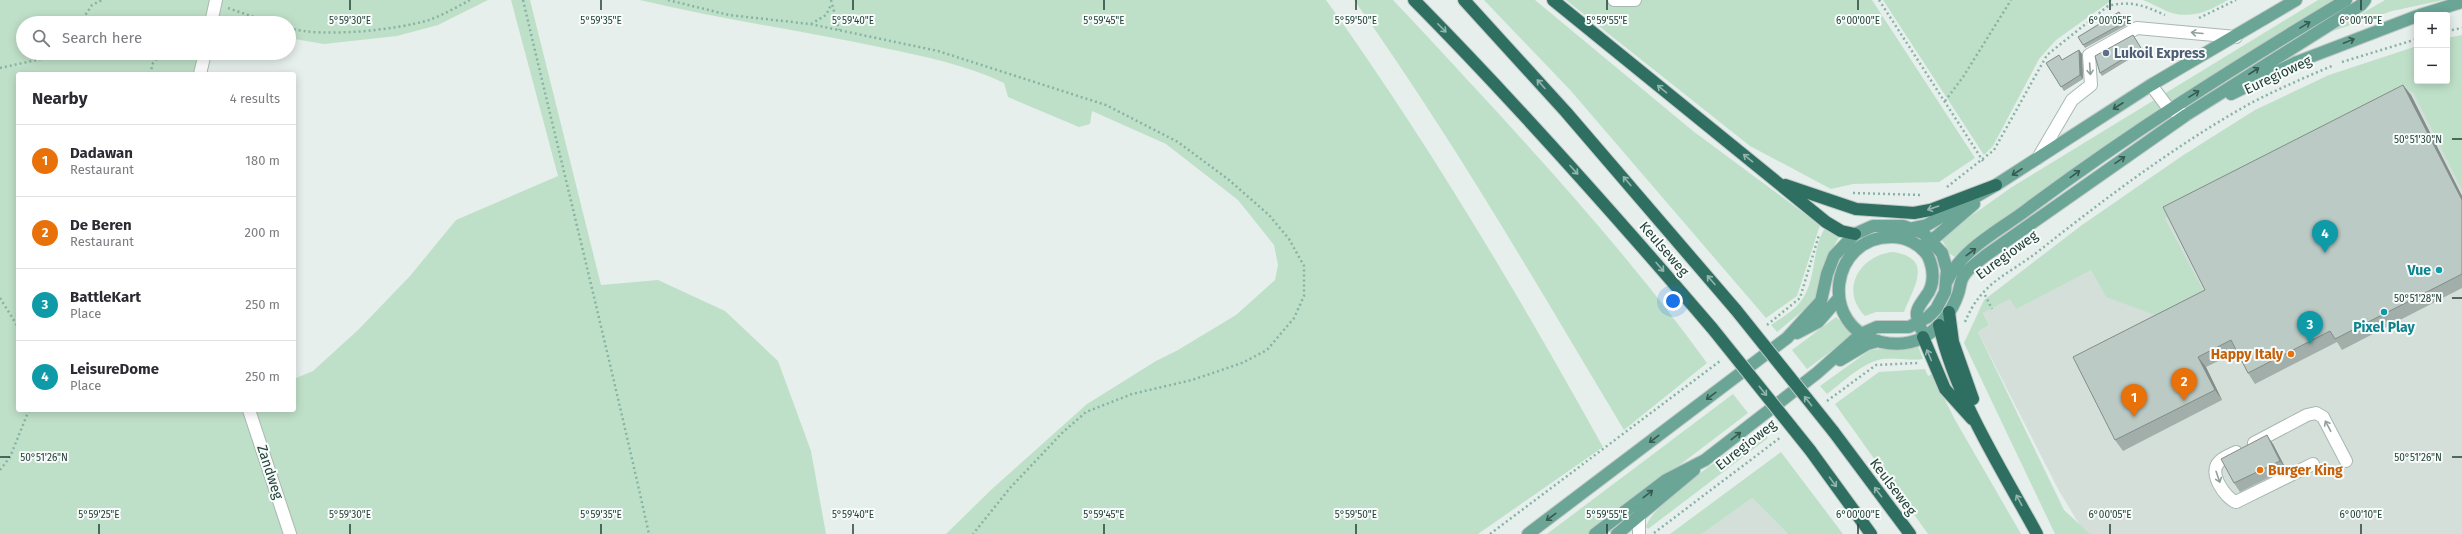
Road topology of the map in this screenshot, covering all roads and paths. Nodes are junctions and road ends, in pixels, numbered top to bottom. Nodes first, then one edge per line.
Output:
1 (102, 0) edge
2 (470, 0) edge
3 (523, 0) edge
4 (668, 0) edge
5 (831, 0) edge
6 (1414, 0) edge
7 (1464, 0) edge
8 (1553, 0) edge
9 (1614, 0) edge
10 (1635, 0) edge
11 (1879, 0) edge
12 (2011, 0) edge
13 (2296, 0) edge
14 (2346, 0) edge
15 (2365, 0) edge
16 (216, 2) edge
17 (2462, 2) edge
18 (832, 4) junction
19 (2428, 12) edge
20 (85, 16) edge
21 (213, 16) edge
22 (253, 16) edge
23 (2414, 17) edge
24 (810, 24) junction
25 (2462, 28) edge
26 (296, 29) edge
27 (838, 30) junction
28 (2450, 30) edge
29 (2236, 37) junction
30 (2414, 39) edge
31 (36, 60) edge
32 (156, 60) edge
33 (203, 60) edge
34 (0, 68) edge
35 (151, 72) edge
36 (200, 72) edge
37 (2151, 85) junction
38 (1945, 101) junction
39 (2169, 110) junction
40 (2186, 115) junction
41 (2038, 158) junction
42 (1983, 161) dead end
43 (1778, 182) junction
44 (1996, 185) junction
45 (1913, 228) junction
46 (1855, 234) junction
47 (1932, 240) junction
48 (1917, 245) junction
49 (1947, 282) junction
50 (1985, 295) dead end
51 (0, 298) edge
52 (1839, 298) junction
53 (1936, 309) junction
54 (1992, 309) dead end
55 (1949, 312) junction
56 (1919, 323) junction
57 (16, 324) edge
58 (1939, 325) junction
59 (1861, 334) junction
60 (1923, 337) junction
61 (1787, 338) junction
62 (1878, 341) junction
63 (1953, 342) junction
64 (1930, 359) junction
65 (1817, 373) junction
66 (1820, 406) dead end
67 (28, 412) edge
68 (250, 412) edge
69 (1981, 430) junction
70 (1784, 434) dead end
71 (1705, 460) junction
72 (2346, 461) dead end
73 (2313, 464) dead end
74 (0, 470) edge
75 (1639, 516) junction
76 (290, 534) edge
77 (650, 534) edge
78 (973, 534) edge
79 (1528, 534) edge
80 (1595, 534) edge
81 (1617, 534) edge
82 (1640, 534) edge
83 (1652, 534) edge
84 (1871, 534) edge
85 (1910, 534) edge
86 (2037, 534) edge

1 - 20 path
2 - 26 path
3 - 77 path
4 - 24 path
5 - 18 path
6 -> 84 highway, Keulseweg, bridge
85 -> 7 highway, Keulseweg, bridge
43 -> 8 highway
9 - 10 street
11 - 38 path
12 - 38 path
13 - 29 main road
39 -> 14 main road, Euregioweg
40 -> 15 main road, Euregioweg
16 - 21 street
16 - 22 path
17 - 19 main road
18 - 24 path
18 - 27 path
40 -> 23 main road
24 - 27 path
25 - 28 path
27 - 78 path
29 - 37 main road
29 -> 41 street
30 - 63 path, Euregioweg
31 - 34 path
32 - 35 path
33 - 36 street
37 - 39 street
37 -> 41 main road
38 - 42 path
39 - 40 street
49 -> 39 main road, Euregioweg
55 -> 40 main road, Euregioweg
41 -> 44 main road
44 -> 43 highway
43 - 46 highway
44 - 45 main road
44 - 47 main road
45 - 46 main road
45 - 47 main road
46 - 61 main road
47 - 48 main road
47 - 49 main road
48 - 52 main road
48 - 56 main road
49 - 53 main road
50 - 54 path
51 - 57 path
52 - 59 main road
52 - 61 main road
53 - 56 main road
53 - 58 main road
55 - 58 main road, Euregioweg
55 - 63 highway
56 - 59 main road
56 - 60 main road
58 - 60 main road, Euregioweg
58 - 69 highway
59 - 62 main road
59 - 65 main road, Euregioweg
60 - 62 main road
64 -> 60 highway
61 -> 79 main road
62 - 65 main road, Euregioweg
63 - 69 highway
64 - 66 path
64 - 69 highway
71 -> 65 main road, Euregioweg
67 - 74 path
68 - 76 street, Zandweg
86 -> 69 highway
70 - 83 path, Euregioweg
71 - 75 main road
80 -> 71 main road, Euregioweg
72 -> 73 street
75 - 81 main road
75 - 82 street

